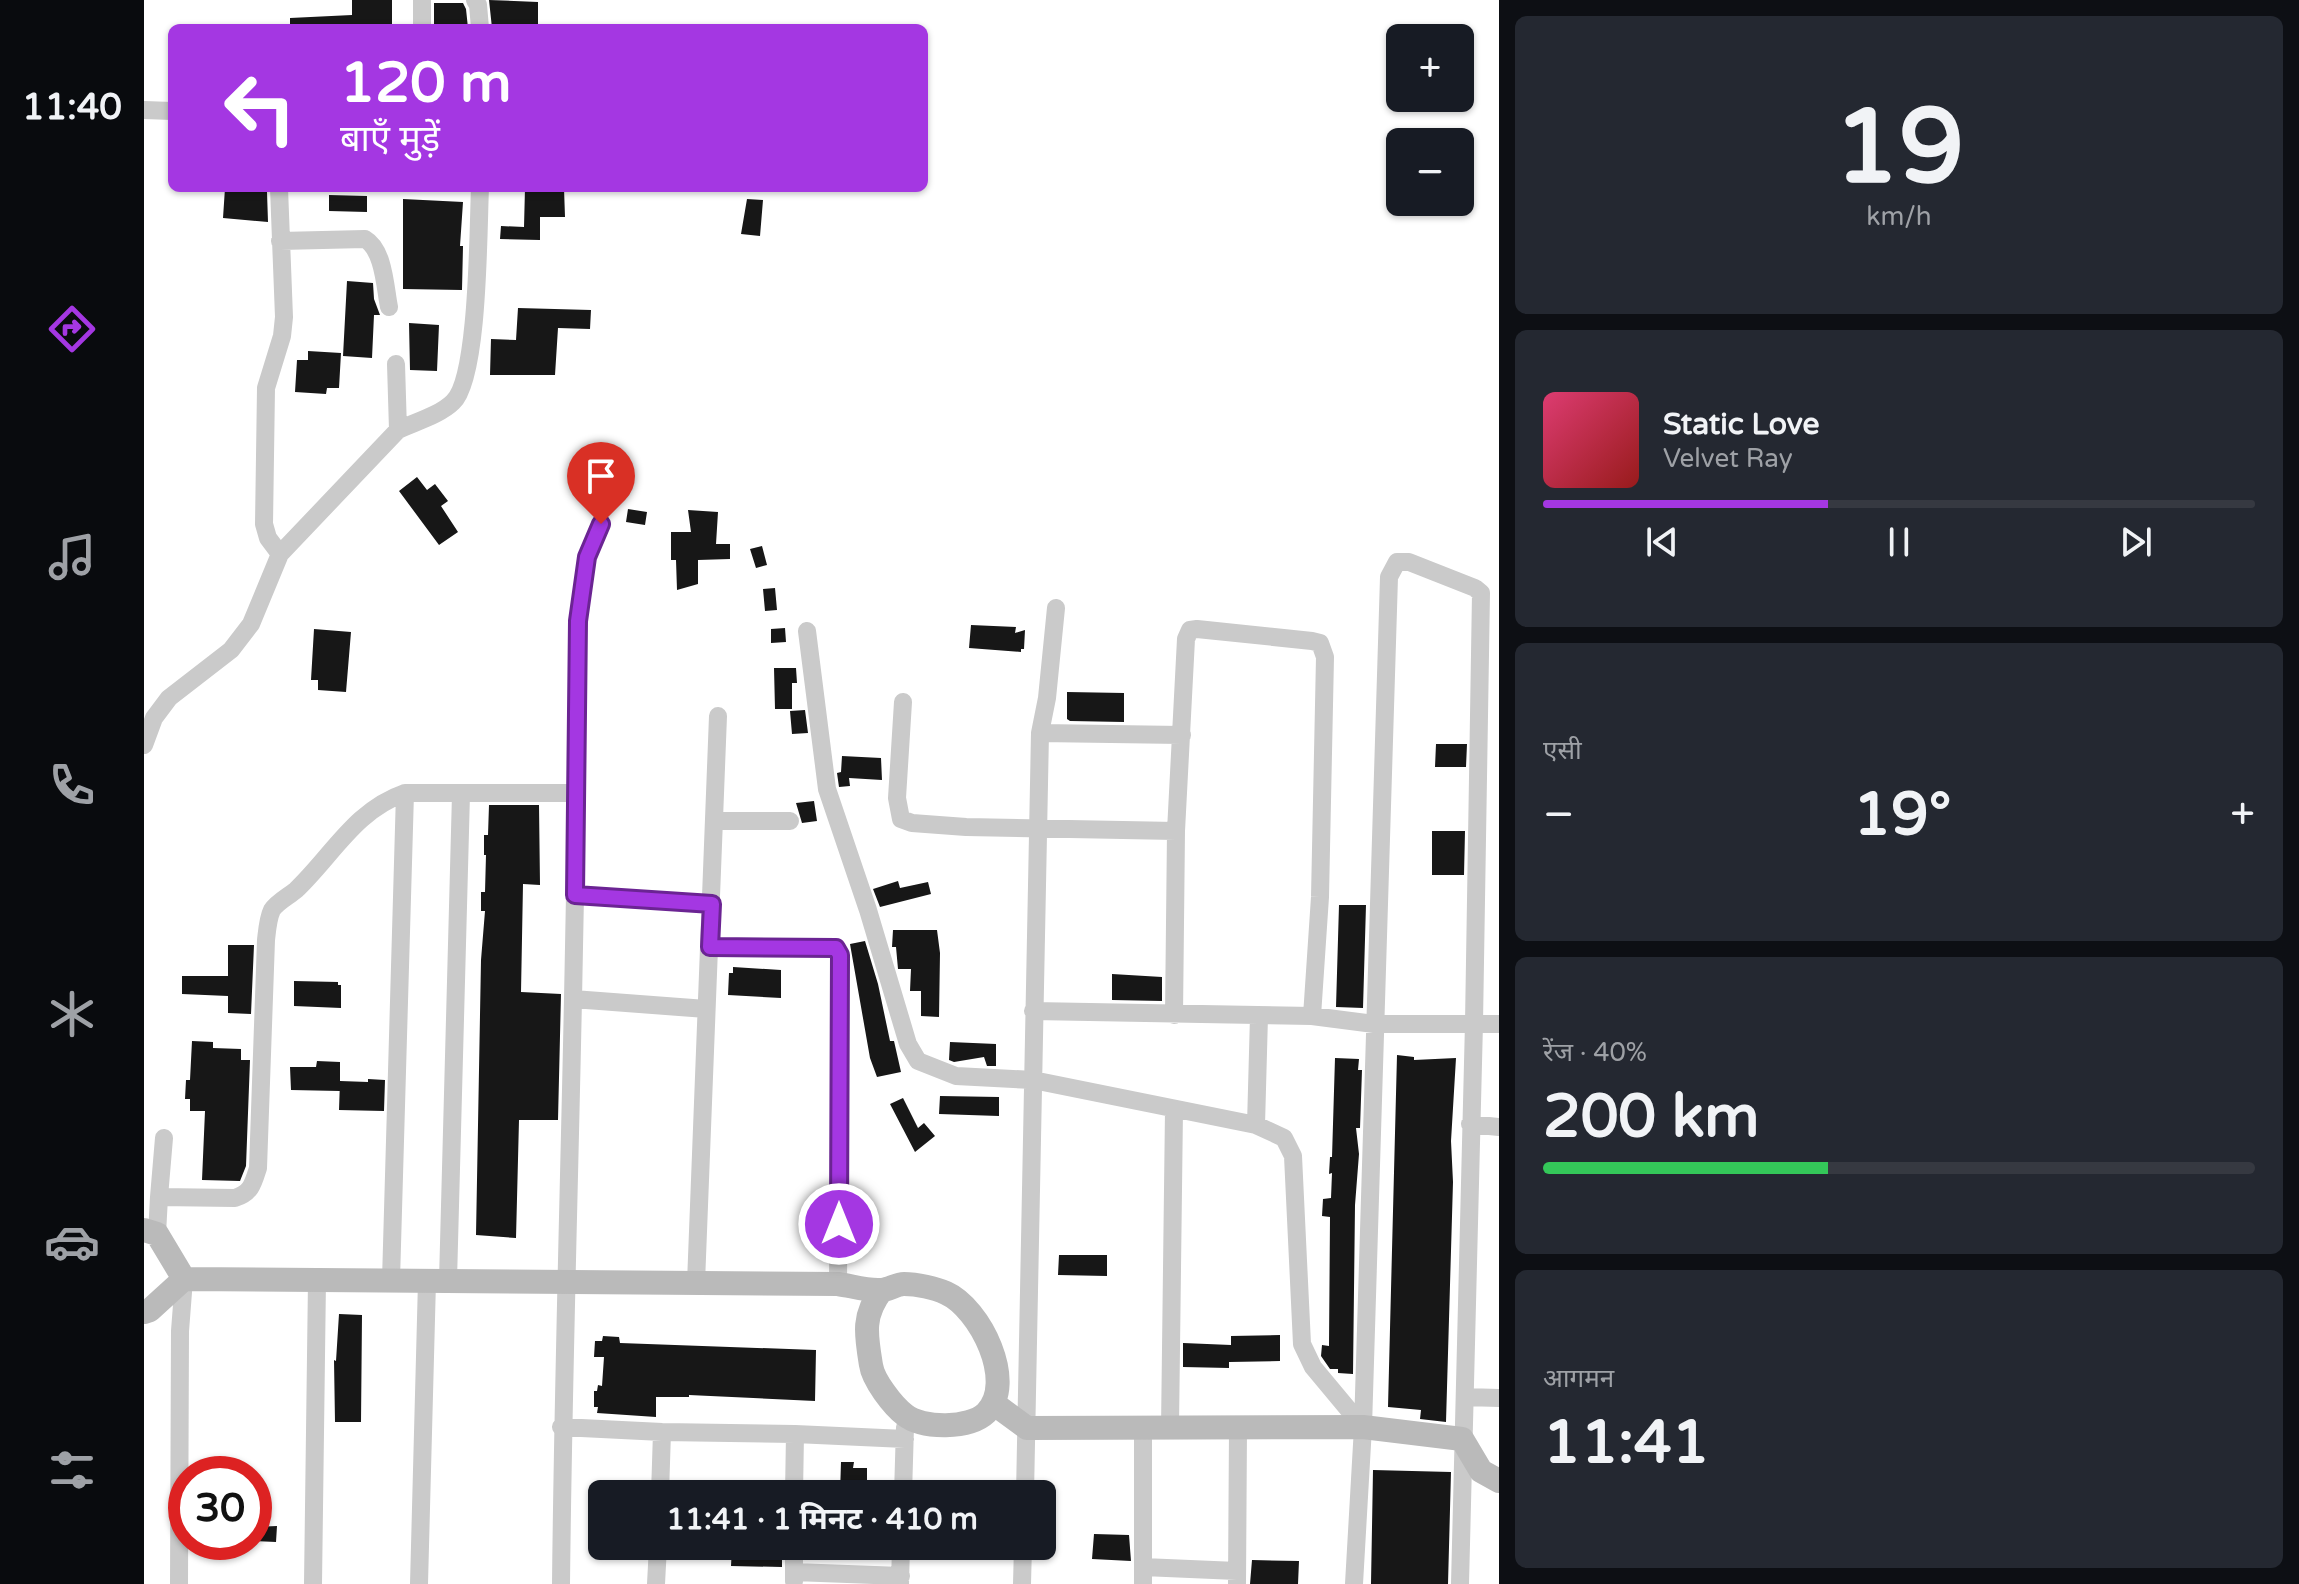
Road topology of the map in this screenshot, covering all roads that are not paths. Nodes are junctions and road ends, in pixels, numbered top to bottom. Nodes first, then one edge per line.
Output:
1 (422, 0) edge
2 (475, 0) edge
3 (422, 24) edge
4 (480, 24) edge
5 (144, 110) edge
6 (168, 111) edge
7 (279, 192) edge
8 (480, 192) edge
9 (280, 241) junction
10 (389, 307) dead end
11 (396, 364) dead end
12 (398, 430) junction
13 (601, 524) dead end
14 (280, 554) junction
15 (1056, 608) dead end
16 (807, 631) dead end
17 (903, 702) dead end
18 (718, 716) dead end
19 (1040, 733) junction
20 (1182, 735) junction
21 (144, 745) edge
22 (405, 793) junction
23 (576, 793) junction
24 (461, 794) junction
25 (714, 821) junction
26 (790, 821) dead end
27 (1039, 829) junction
28 (1176, 831) junction
29 (575, 895) junction
30 (712, 904) junction
31 (710, 947) junction
32 (573, 999) junction
33 (706, 1009) junction
34 (1033, 1011) junction
35 (1174, 1015) junction
36 (1259, 1016) junction
37 (1312, 1016) junction
38 (1474, 1023) junction
39 (1374, 1024) junction
40 (1499, 1024) edge
41 (1033, 1080) junction
42 (1174, 1110) junction
43 (1470, 1124) junction
44 (1256, 1125) junction
45 (1499, 1127) edge
46 (164, 1138) dead end
47 (159, 1197) junction
48 (150, 1232) edge
49 (184, 1279) junction
50 (317, 1280) junction
51 (391, 1280) junction
52 (567, 1280) junction
53 (437, 1281) junction
54 (696, 1283) junction
55 (838, 1284) junction
56 (882, 1290) junction
57 (144, 1312) edge
58 (1465, 1397) junction
59 (1499, 1398) edge
60 (993, 1403) junction
61 (561, 1427) junction
62 (905, 1427) junction
63 (1363, 1427) junction
64 (1027, 1428) junction
65 (1143, 1428) junction
66 (1170, 1428) junction
67 (1238, 1429) junction
68 (662, 1432) junction
69 (795, 1434) junction
70 (1462, 1439) junction
71 (660, 1480) edge
72 (794, 1480) edge
73 (903, 1480) edge
74 (1025, 1480) edge
75 (1499, 1481) edge
76 (657, 1560) edge
77 (901, 1560) edge
78 (1023, 1560) edge
79 (1143, 1576) edge
80 (794, 1578) edge
81 (1237, 1578) edge
82 (900, 1580) edge
83 (179, 1584) edge
84 (313, 1584) edge
85 (419, 1584) edge
86 (561, 1584) edge
87 (656, 1584) edge
88 (1022, 1584) edge
89 (1354, 1584) edge
90 (1460, 1584) edge

1 - 3 street
2 - 4 street
5 - 6 street
7 - 9 street
8 - 12 street
9 - 10 street
9 - 14 street
11 - 12 street
12 - 14 street
13 - 23 street
14 - 21 street
15 - 19 street
16 - 41 street
17 - 27 street
18 - 25 street
19 - 20 street
19 - 27 street
20 - 28 street
20 - 37 street
22 - 24 street
22 - 47 street
22 - 51 street
23 - 24 street
23 - 29 street
24 - 53 street
25 - 26 street
25 - 30 street
27 - 28 street
27 - 34 street
28 - 35 street
29 - 30 street
29 - 32 street
30 - 31 street
31 - 33 street
31 - 55 street
32 - 33 street
32 - 52 street
33 - 54 street
34 - 35 street
34 - 41 street
35 - 36 street
36 - 37 street
36 - 44 street
37 - 39 street
38 - 39 street
38 - 39 street
38 - 40 street
38 - 43 street
39 - 63 street
41 - 42 street
41 - 64 street
42 - 44 street
42 - 66 street
43 - 45 street
43 - 58 street
44 - 63 street
46 - 47 street
47 - 48 street
48 - 49 street
49 - 50 street
49 - 57 street
49 - 83 street
50 - 51 street
50 - 84 street
51 - 53 street
52 - 53 street
52 - 54 street
52 - 61 street
53 - 85 street
54 - 55 street
55 - 56 street
56 - 60 street
56 - 62 street
58 - 59 street
58 - 70 street
60 - 62 street
60 - 64 street
61 - 68 street
61 - 86 street
62 - 69 street
62 - 73 street
63 - 67 street
63 - 70 street
63 - 89 street
64 - 65 street
64 - 74 street
65 - 66 street
65 - 79 street
66 - 67 street
67 - 81 street
68 - 69 street
68 - 71 street
69 - 72 street
70 - 75 street
70 - 90 street
76 - 87 street
77 - 82 street
78 - 88 street
79 - 81 street
80 - 82 street

